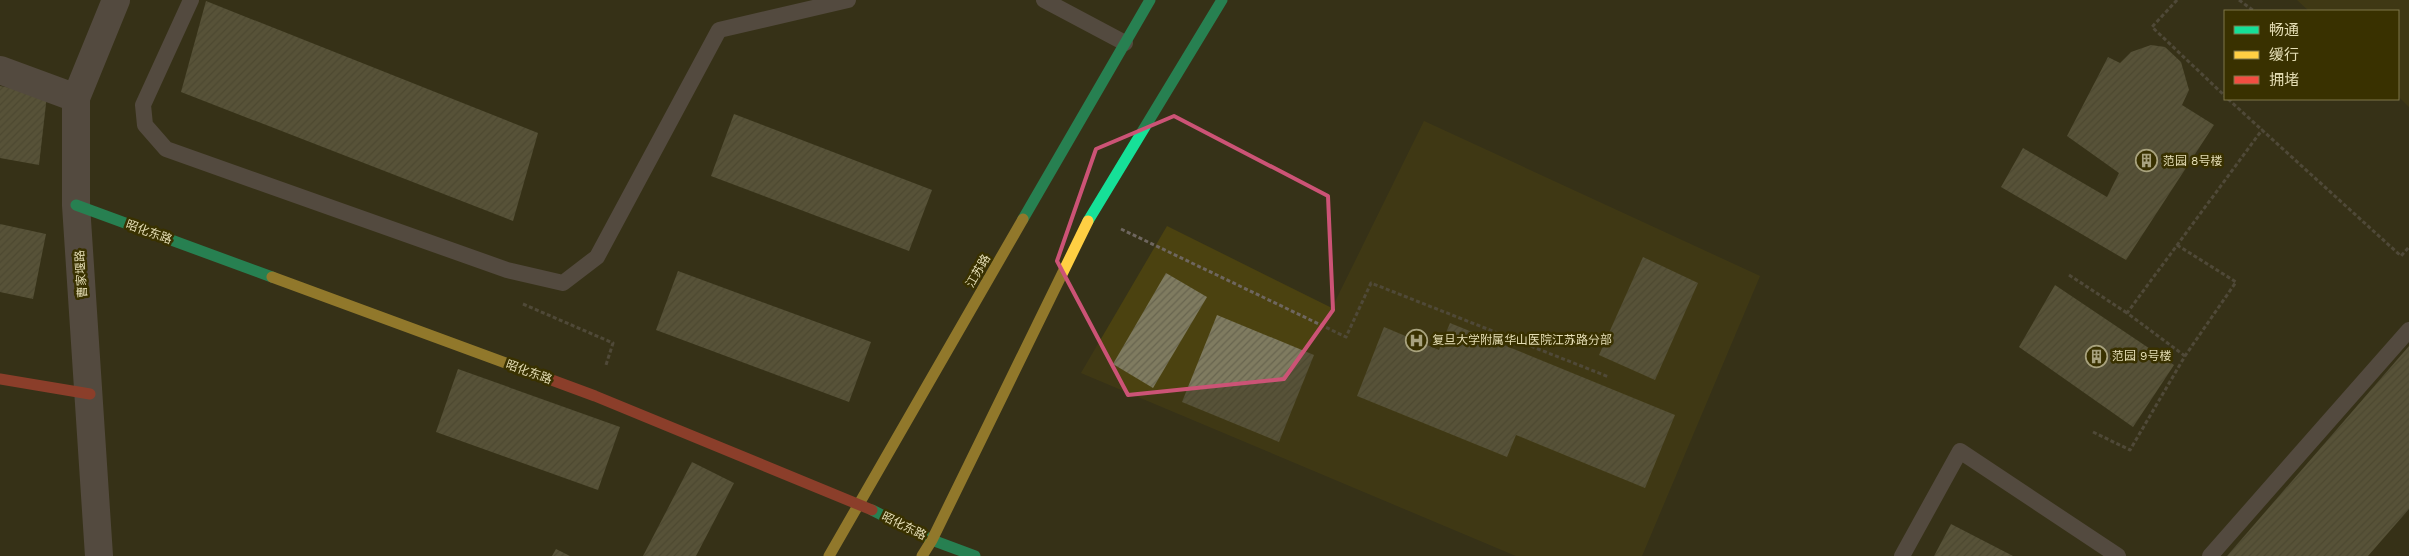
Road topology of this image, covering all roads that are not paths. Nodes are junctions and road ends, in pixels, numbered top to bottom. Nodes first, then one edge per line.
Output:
1 (116, 0) edge
2 (191, 0) edge
3 (848, 0) edge
4 (1044, 0) edge
5 (1150, 0) edge
6 (1222, 0) edge
7 (1125, 43) junction
8 (0, 70) edge
9 (76, 98) junction
10 (76, 205) junction
11 (2409, 330) edge
12 (0, 379) edge
13 (90, 394) junction
14 (860, 504) junction
15 (932, 540) junction
16 (99, 556) edge
17 (829, 556) edge
18 (922, 556) edge
19 (975, 556) edge
20 (1902, 556) edge
21 (2118, 556) edge
22 (2210, 556) edge

1 - 9 street, 曹家堰路
2 - 3 lane
4 - 7 lane
5 - 7 main road, 江苏路
6 - 15 main road
7 - 14 main road, 江苏路
8 - 9 street
9 - 10 street, 曹家堰路
10 - 13 street, 曹家堰路
10 - 14 main road, 昭化东路
11 - 22 lane
12 - 13 main road
13 - 16 street, 曹家堰路
14 - 15 main road, 昭化东路
14 - 17 main road, 江苏路
15 - 18 main road
15 - 19 main road, 昭化东路
20 - 21 lane

